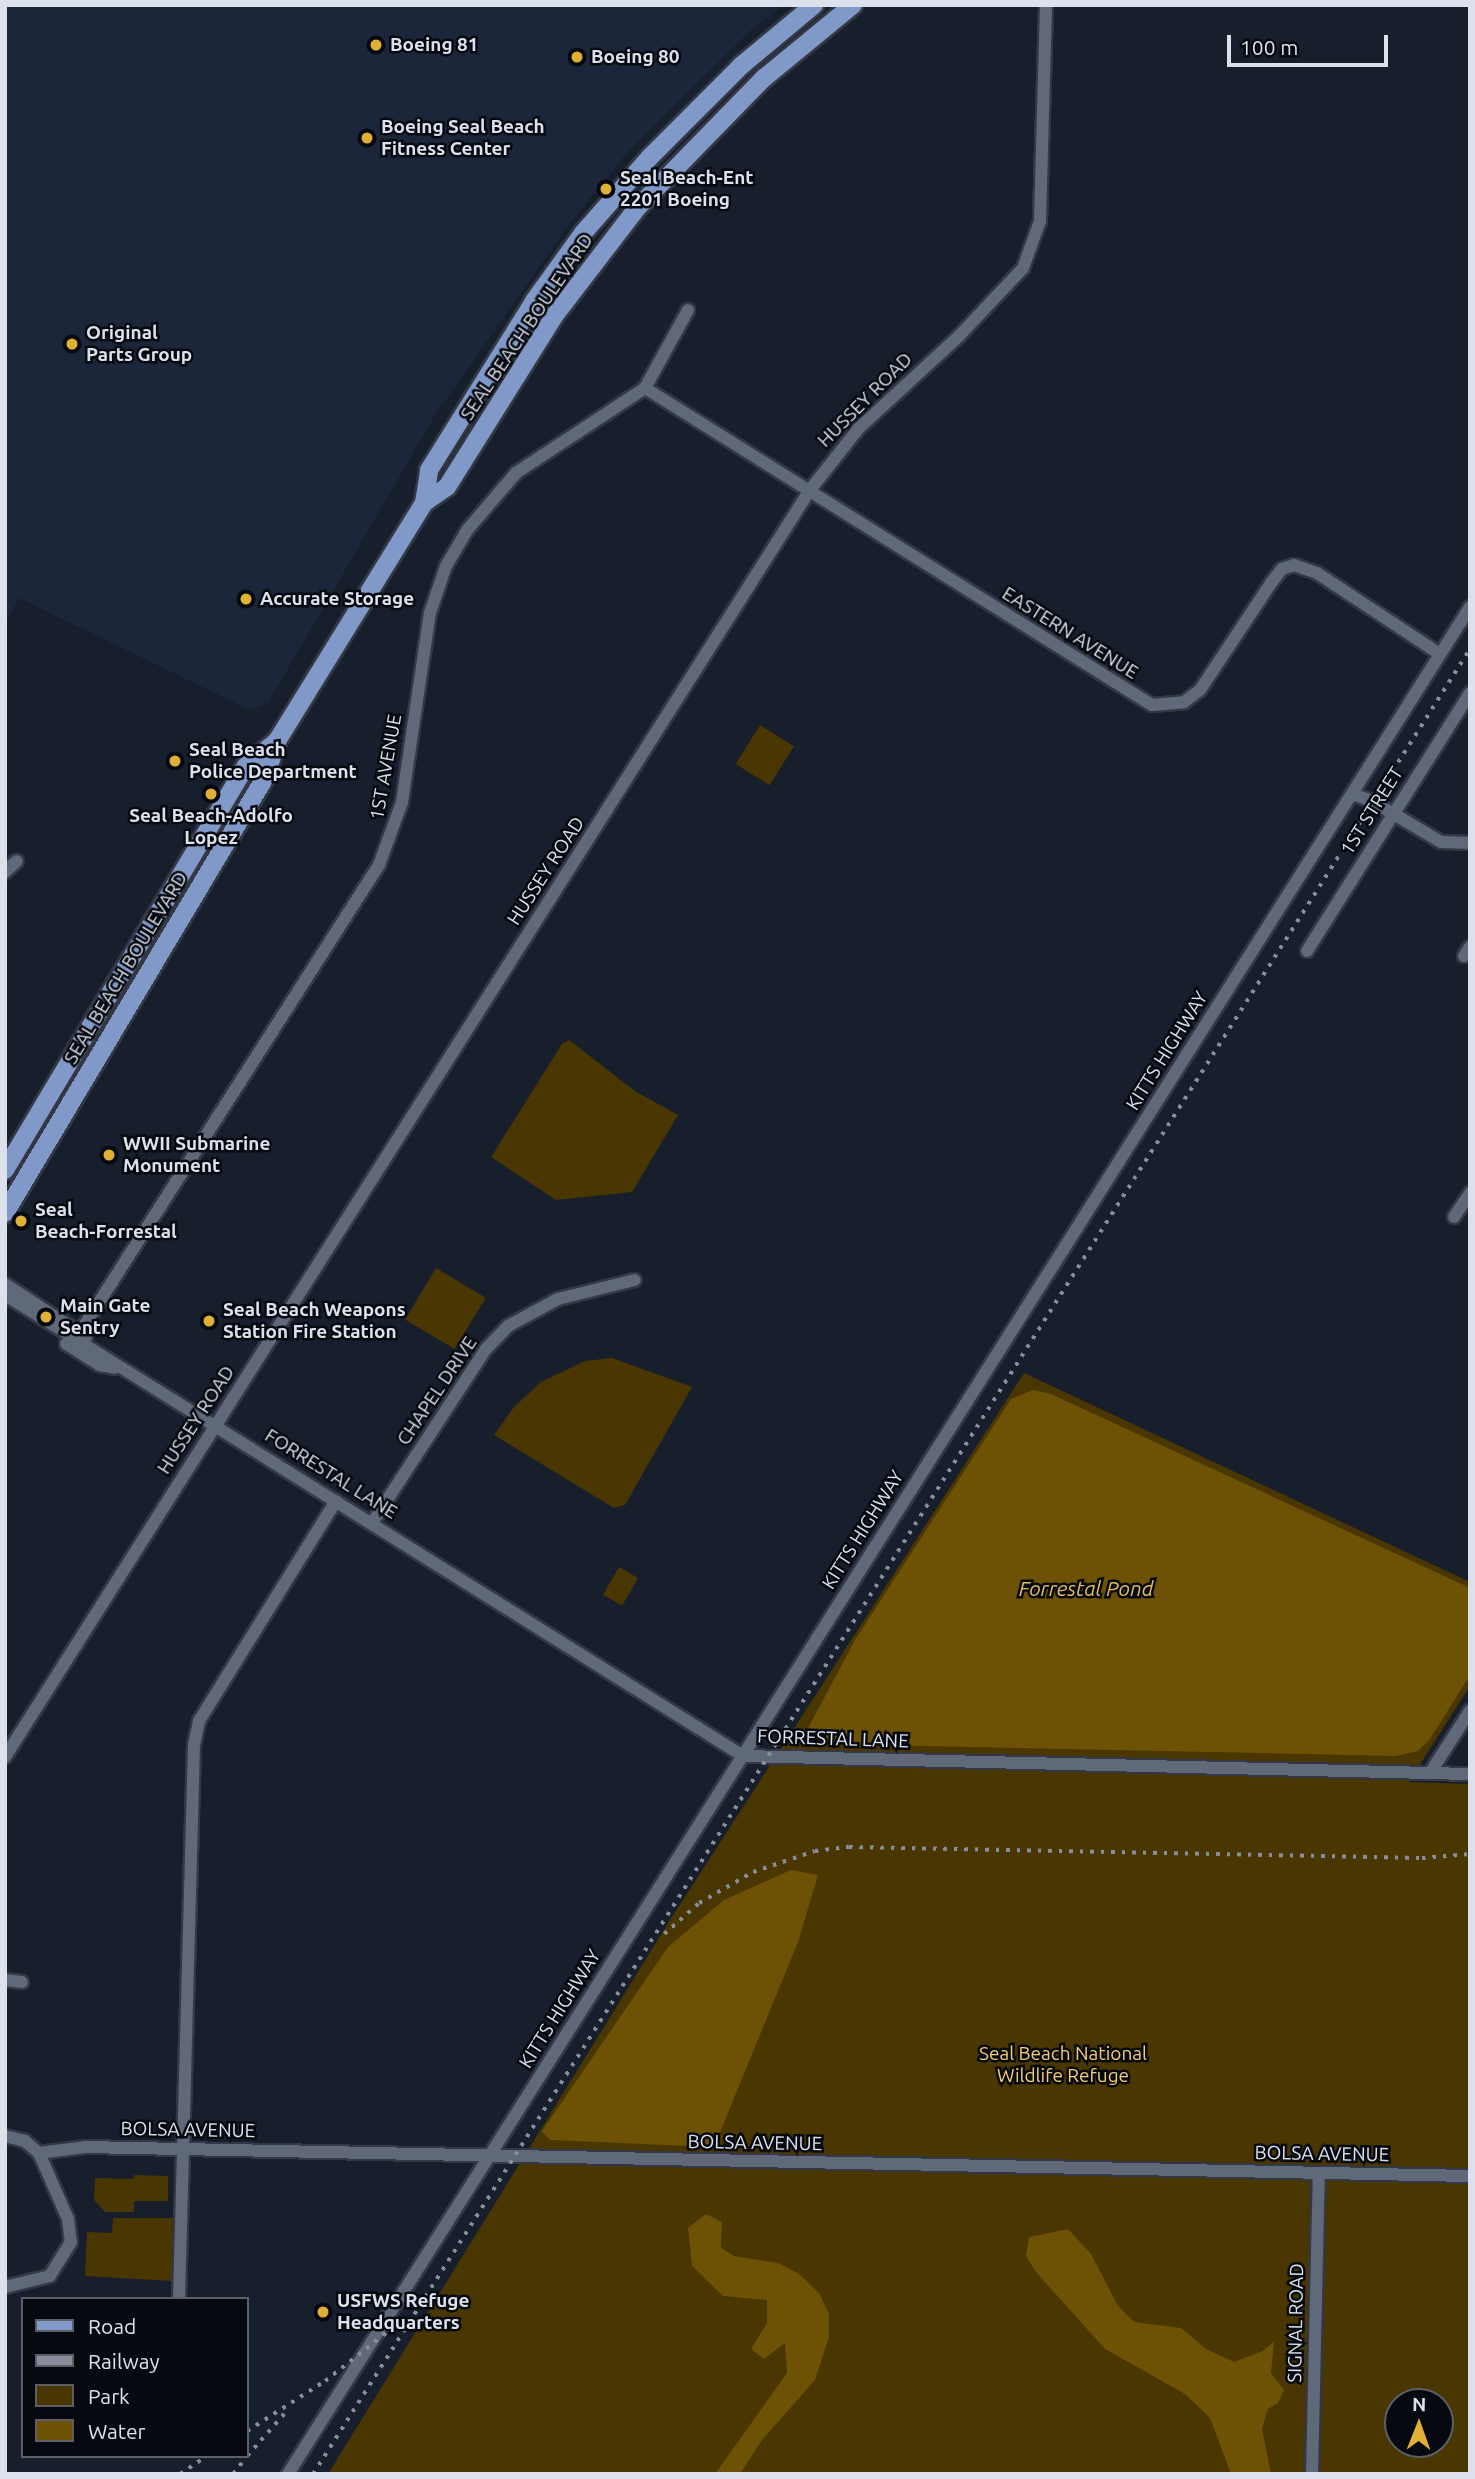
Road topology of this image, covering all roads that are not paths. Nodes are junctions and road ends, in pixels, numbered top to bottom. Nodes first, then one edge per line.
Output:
1 (814, 5) edge
2 (853, 5) edge
3 (1046, 5) edge
4 (650, 157) junction
5 (668, 173) junction
6 (688, 310) dead end
7 (645, 388) junction
8 (810, 490) junction
9 (424, 503) junction
10 (1470, 607) edge
11 (1440, 654) junction
12 (1470, 692) edge
13 (277, 741) junction
14 (1352, 794) junction
15 (1392, 814) junction
16 (1470, 843) edge
17 (17, 861) dead end
18 (5, 872) edge
19 (1307, 951) dead end
20 (5, 1170) edge
21 (1470, 1193) edge
22 (5, 1213) edge
23 (1454, 1217) dead end
24 (635, 1280) dead end
25 (5, 1284) edge
26 (5, 1295) edge
27 (80, 1332) junction
28 (131, 1372) junction
29 (214, 1424) junction
30 (337, 1501) junction
31 (372, 1522) junction
32 (1470, 1710) edge
33 (744, 1756) junction
34 (5, 1757) edge
35 (1430, 1773) junction
36 (1470, 1774) edge
37 (5, 1980) edge
38 (22, 1982) dead end
39 (5, 2136) edge
40 (181, 2149) junction
41 (40, 2153) junction
42 (489, 2157) junction
43 (1319, 2173) junction
44 (1470, 2176) edge
45 (5, 2287) edge
46 (179, 2297) edge
47 (288, 2474) edge
48 (1312, 2474) edge

1 - 4 main road, SEAL BEACH BOULEVARD
2 - 5 main road, SEAL BEACH BOULEVARD
3 - 8 street, HUSSEY ROAD
4 - 5 main road
4 - 9 main road, SEAL BEACH BOULEVARD
5 - 9 main road, SEAL BEACH BOULEVARD
6 - 7 street, 1ST AVENUE
7 - 8 street, EASTERN AVENUE
7 - 27 street, 1ST AVENUE
8 - 11 street, EASTERN AVENUE
8 - 29 street, HUSSEY ROAD
9 - 13 main road, SEAL BEACH BOULEVARD
10 - 11 street, KITTS HIGHWAY
11 - 14 street, KITTS HIGHWAY
12 - 15 street, 1ST STREET
13 - 20 main road, SEAL BEACH BOULEVARD
13 - 22 main road, SEAL BEACH BOULEVARD
14 - 15 street
14 - 33 street, KITTS HIGHWAY
15 - 16 street
15 - 19 street, 1ST STREET
17 - 18 street
21 - 23 street
24 - 31 street, CHAPEL DRIVE
25 - 27 street, FORRESTAL LANE
26 - 28 street, FORRESTAL LANE
27 - 28 street, FORRESTAL LANE
28 - 29 street, FORRESTAL LANE
29 - 30 street, FORRESTAL LANE
29 - 34 street, HUSSEY ROAD
30 - 31 street, FORRESTAL LANE
30 - 40 street
31 - 33 street, FORRESTAL LANE
32 - 35 street
33 - 35 street, FORRESTAL LANE
33 - 42 street, KITTS HIGHWAY
35 - 36 street, FORRESTAL LANE
37 - 38 street
39 - 41 street
40 - 41 street, BOLSA AVENUE
40 - 42 street, BOLSA AVENUE
40 - 46 street
41 - 45 street
42 - 43 street, BOLSA AVENUE
42 - 47 street, KITTS HIGHWAY
43 - 44 street, BOLSA AVENUE
43 - 48 street, SIGNAL ROAD

